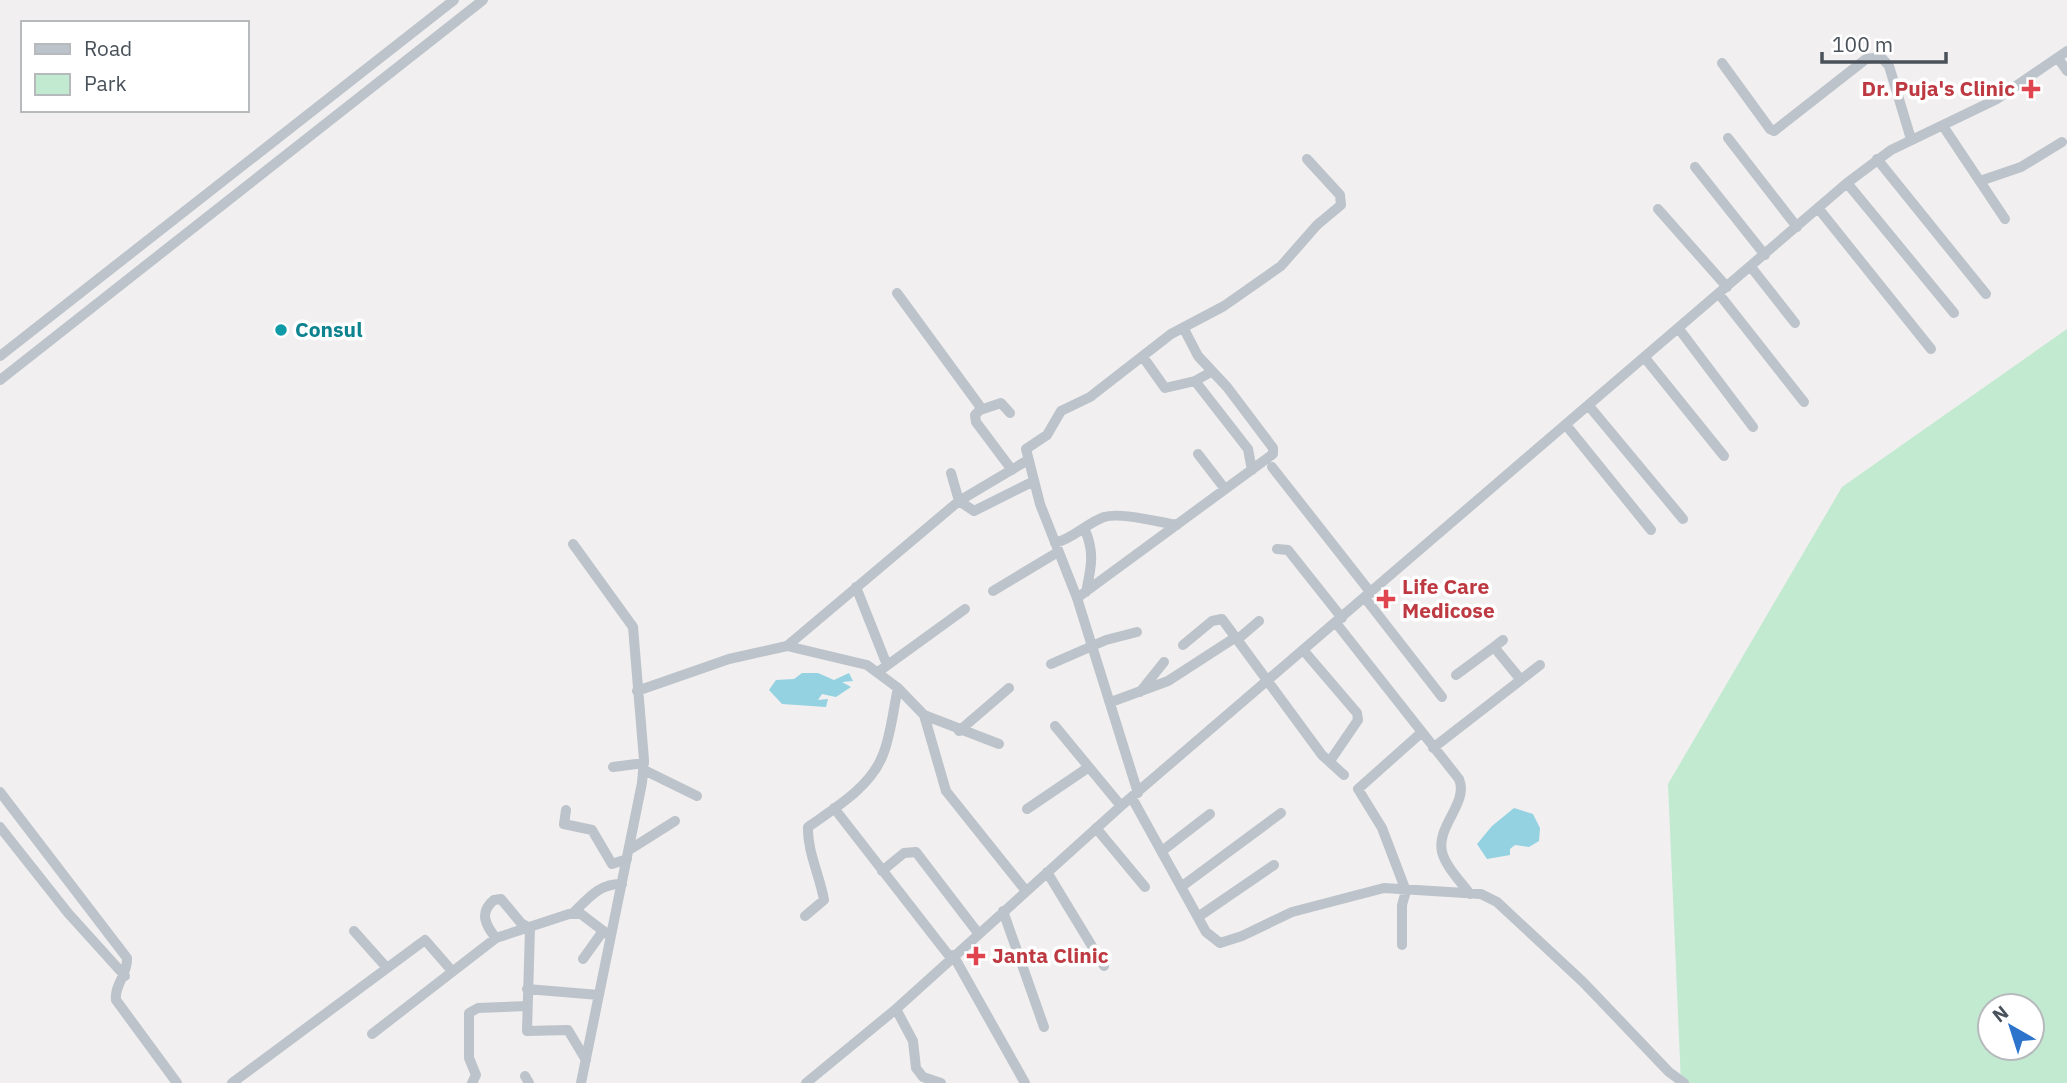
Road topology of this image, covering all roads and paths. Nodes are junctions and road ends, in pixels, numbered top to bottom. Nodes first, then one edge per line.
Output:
1 (454, 0) edge
2 (483, 0) edge
3 (2067, 51) edge
4 (2058, 58) junction
5 (1722, 63) dead end
6 (2067, 71) edge
7 (1943, 125) junction
8 (1728, 138) dead end
9 (1911, 139) junction
10 (2062, 142) dead end
11 (1307, 159) dead end
12 (1877, 159) junction
13 (1695, 167) dead end
14 (1980, 181) junction
15 (1847, 183) junction
16 (1818, 208) junction
17 (1658, 209) dead end
18 (2005, 219) dead end
19 (1797, 227) junction
20 (1765, 254) junction
21 (1751, 267) junction
22 (1727, 287) junction
23 (897, 293) dead end
24 (1719, 294) junction
25 (1986, 294) dead end
26 (1954, 313) dead end
27 (1795, 323) dead end
28 (1679, 329) junction
29 (1184, 330) junction
30 (1931, 349) dead end
31 (0, 356) edge
32 (1143, 357) junction
33 (1645, 358) junction
34 (1212, 372) junction
35 (0, 380) edge
36 (1195, 382) junction
37 (1804, 402) dead end
38 (1589, 406) junction
39 (980, 410) junction
40 (1010, 413) dead end
41 (1566, 425) junction
42 (1753, 427) dead end
43 (1198, 454) dead end
44 (1724, 456) dead end
45 (1028, 460) junction
46 (1272, 467) dead end
47 (1012, 470) junction
48 (1252, 470) junction
49 (951, 473) dead end
50 (1034, 481) junction
51 (1225, 489) junction
52 (959, 501) junction
53 (1683, 519) dead end
54 (1177, 525) junction
55 (1085, 530) junction
56 (1651, 530) dead end
57 (573, 544) dead end
58 (1057, 548) junction
59 (1277, 549) dead end
60 (856, 587) junction
61 (993, 592) dead end
62 (1082, 595) junction
63 (1368, 596) junction
64 (965, 609) dead end
65 (1259, 621) dead end
66 (1339, 621) junction
67 (1137, 632) dead end
68 (1237, 638) junction
69 (1503, 640) dead end
70 (1093, 645) junction
71 (1183, 645) dead end
72 (787, 646) junction
73 (1494, 647) junction
74 (1304, 651) junction
75 (1164, 662) dead end
76 (1051, 664) dead end
77 (1540, 665) dead end
78 (882, 668) junction
79 (1457, 675) dead end
80 (1521, 680) junction
81 (1269, 681) junction
82 (898, 688) junction
83 (1009, 688) dead end
84 (637, 691) junction
85 (1140, 692) junction
86 (1442, 697) dead end
87 (1111, 702) junction
88 (924, 715) junction
89 (1055, 726) dead end
90 (959, 731) junction
91 (1421, 733) junction
92 (999, 744) dead end
93 (1433, 748) junction
94 (1330, 761) junction
95 (613, 767) dead end
96 (644, 767) junction
97 (1089, 767) junction
98 (1344, 775) dead end
99 (0, 792) edge
100 (697, 796) dead end
101 (1135, 796) junction
102 (1121, 806) junction
103 (834, 808) junction
104 (1027, 809) dead end
105 (566, 810) dead end
106 (1281, 813) dead end
107 (1210, 814) dead end
108 (675, 821) dead end
109 (0, 827) edge
110 (1096, 828) junction
111 (1162, 851) junction
112 (628, 855) junction
113 (1274, 865) dead end
114 (882, 871) junction
115 (1046, 872) junction
116 (622, 884) junction
117 (1145, 887) dead end
118 (1181, 887) junction
119 (1026, 891) junction
120 (1406, 891) junction
121 (1470, 894) junction
122 (1003, 911) junction
123 (572, 914) junction
124 (804, 916) dead end
125 (1198, 917) junction
126 (530, 928) junction
127 (354, 931) dead end
128 (606, 933) junction
129 (978, 933) junction
130 (496, 938) junction
131 (1402, 945) dead end
132 (952, 956) junction
133 (583, 959) dead end
134 (1104, 965) dead end
135 (387, 968) junction
136 (452, 971) junction
137 (125, 976) junction
138 (527, 989) junction
139 (599, 995) junction
140 (527, 1006) junction
141 (896, 1009) junction
142 (1044, 1027) dead end
143 (372, 1034) dead end
144 (586, 1060) junction
145 (809, 1082) edge
146 (177, 1083) edge
147 (232, 1083) edge
148 (472, 1083) edge
149 (581, 1083) edge
150 (942, 1083) edge
151 (1025, 1083) edge
152 (1684, 1083) edge

1 - 31 street
2 - 35 street
3 - 4 street
4 - 6 street
4 - 7 street
5 - 9 street
7 - 9 street
7 - 14 street
8 - 19 street
9 - 12 street
10 - 14 street
11 - 29 street
12 - 15 street
12 - 25 street
13 - 20 street
14 - 18 street
15 - 16 street
15 - 26 street
16 - 19 street
16 - 30 street
17 - 22 street
19 - 20 street
20 - 21 street
21 - 22 street
21 - 27 street
22 - 24 street
23 - 39 street
24 - 28 street
24 - 37 street
28 - 33 street
28 - 42 street
29 - 32 street
29 - 34 street
32 - 36 street
32 - 45 street
33 - 38 street
33 - 44 street
34 - 36 street
34 - 48 street
36 - 48 street
38 - 41 street
38 - 53 street
39 - 40 street
39 - 47 street
41 - 56 street
41 - 63 street
43 - 51 street
45 - 47 street
45 - 50 street
46 - 63 street
47 - 52 street
48 - 51 street
49 - 52 street
50 - 52 street
50 - 58 street
51 - 54 street
52 - 60 street
54 - 55 street
54 - 62 street
55 - 58 street
55 - 62 street
57 - 84 street
58 - 61 street
58 - 62 street
59 - 66 street
60 - 72 street
60 - 78 street
62 - 70 street
63 - 66 street
63 - 86 street
64 - 78 street
65 - 68 street
66 - 74 street
66 - 91 street
67 - 70 street
68 - 71 street
68 - 81 street
68 - 85 street
69 - 73 street
70 - 76 street
70 - 87 street
72 - 78 street
72 - 84 street
73 - 79 street
73 - 80 street
74 - 81 street
74 - 94 street
75 - 85 street
77 - 80 street
78 - 82 street
80 - 93 street
81 - 94 street
81 - 101 street
82 - 88 street
82 - 103 street
83 - 90 street
84 - 96 street
85 - 87 street
87 - 101 street
88 - 90 street
88 - 119 street
89 - 97 street
90 - 92 street
91 - 93 street
91 - 120 street
93 - 121 street
94 - 98 street
95 - 96 street
96 - 100 street
96 - 112 street
97 - 102 street
97 - 104 street
99 - 137 street
101 - 102 street
101 - 111 street
102 - 110 street
103 - 114 street
103 - 124 street
105 - 112 street
106 - 118 street
107 - 111 street
108 - 112 street
109 - 137 street
110 - 115 street
110 - 117 street
111 - 118 street
112 - 116 street
113 - 125 street
114 - 129 street
114 - 132 street
115 - 119 street
115 - 134 street
116 - 123 street
116 - 128 street
118 - 125 street
119 - 122 street
120 - 121 street
120 - 125 street
120 - 131 street
121 - 152 street
122 - 129 street
122 - 142 street
123 - 126 street
123 - 128 street
126 - 130 street
126 - 130 street
126 - 138 street
127 - 135 street
128 - 133 street
128 - 139 street
129 - 132 street
130 - 136 street
132 - 141 street
132 - 151 street
135 - 136 street
135 - 147 street
136 - 143 street
137 - 146 street
138 - 139 street
138 - 140 street
139 - 144 street
140 - 144 street
140 - 148 street
141 - 145 street
141 - 150 street
144 - 149 street

